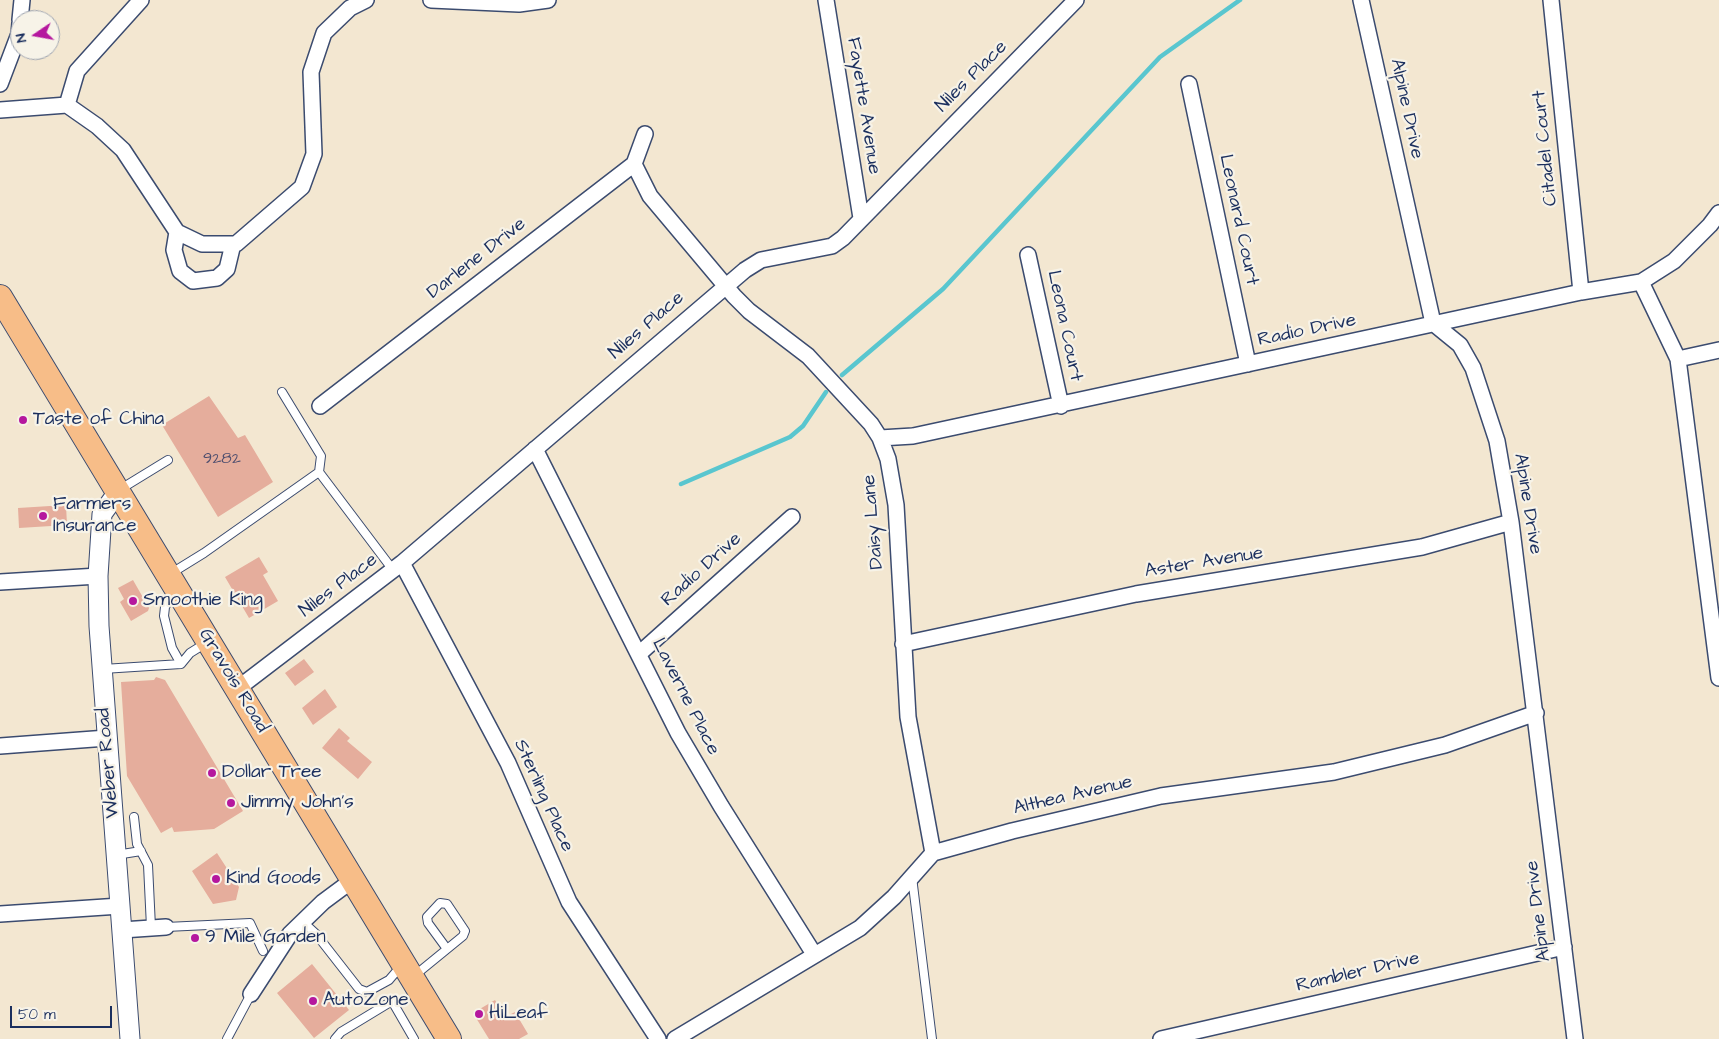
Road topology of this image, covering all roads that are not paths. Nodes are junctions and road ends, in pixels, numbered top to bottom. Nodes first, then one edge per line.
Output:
1 (142, 0) edge
2 (366, 0) edge
3 (431, 0) edge
4 (548, 0) edge
5 (826, 0) edge
6 (1076, 0) edge
7 (1361, 0) edge
8 (1551, 0) edge
9 (10, 58) edge
10 (0, 84) edge
11 (1189, 84) dead end
12 (67, 105) junction
13 (0, 110) edge
14 (645, 134) dead end
15 (634, 164) junction
16 (1719, 213) edge
17 (860, 218) junction
18 (177, 232) junction
19 (233, 244) junction
20 (1028, 255) dead end
21 (1641, 282) junction
22 (724, 286) junction
23 (1581, 292) junction
24 (0, 297) edge
25 (1433, 323) junction
26 (1719, 350) edge
27 (1678, 359) junction
28 (1248, 364) junction
29 (282, 392) dead end
30 (320, 406) dead end
31 (1061, 406) junction
32 (880, 438) junction
33 (536, 449) junction
34 (168, 460) dead end
35 (319, 472) junction
36 (118, 492) junction
37 (792, 517) dead end
38 (1511, 522) junction
39 (398, 566) junction
40 (98, 576) junction
41 (172, 581) junction
42 (0, 582) edge
43 (208, 641) junction
44 (903, 644) junction
45 (640, 653) junction
46 (181, 664) junction
47 (101, 669) junction
48 (1719, 678) edge
49 (237, 689) junction
50 (1536, 713) junction
51 (107, 738) junction
52 (0, 746) edge
53 (134, 817) dead end
54 (141, 851) junction
55 (933, 853) junction
56 (116, 855) junction
57 (912, 876) junction
58 (354, 879) junction
59 (120, 906) junction
60 (0, 914) edge
61 (308, 917) junction
62 (166, 926) joint
63 (151, 928) junction
64 (122, 930) junction
65 (1564, 947) junction
66 (447, 949) junction
67 (814, 954) junction
68 (266, 957) junction
69 (409, 970) junction
70 (251, 994) joint
71 (130, 1039) edge
72 (227, 1039) edge
73 (335, 1039) edge
74 (414, 1039) edge
75 (449, 1039) edge
76 (658, 1039) edge
77 (675, 1039) edge
78 (932, 1039) edge
79 (1161, 1039) edge
80 (1575, 1039) edge

1 - 12 street
2 - 19 street
3 - 4 street
5 - 17 street, Fayette Avenue
6 - 17 street, Niles Place
7 - 25 street, Alpine Drive
8 - 23 street, Citadel Court
9 - 10 street
11 - 28 street, Leonard Court
12 - 13 street
12 - 18 street
14 - 15 street
15 - 22 street, Daisy Lane
15 - 30 street, Darlene Drive
16 - 21 street, Radio Drive
17 - 22 street, Niles Place
18 - 19 street
18 - 19 street
20 - 31 street, Leona Court
21 - 23 street, Radio Drive
21 - 27 street
22 - 32 street, Daisy Lane
22 - 33 street, Niles Place
23 - 25 street, Radio Drive
24 - 36 main road, Gravois Road
25 - 28 street, Radio Drive
25 - 38 street, Alpine Drive
26 - 27 street
27 - 48 street
28 - 31 street, Radio Drive
29 - 35 lane
31 - 32 street, Radio Drive
32 - 44 street, Daisy Lane
33 - 39 street, Niles Place
33 - 45 street, Laverne Place
34 - 36 lane
35 - 39 lane
35 - 41 lane
36 - 40 street, Weber Road
36 - 41 main road, Gravois Road
37 - 45 street, Radio Drive
38 - 44 street, Aster Avenue
38 - 50 street, Alpine Drive
39 - 49 street, Niles Place
39 - 76 street, Sterling Place
40 - 42 street
40 - 47 street, Weber Road
41 - 43 main road, Gravois Road
41 - 46 lane
43 - 46 lane
43 - 49 main road, Gravois Road
44 - 55 street, Daisy Lane
45 - 67 street, Laverne Place
46 - 47 lane
47 - 51 street, Weber Road
49 - 58 main road, Gravois Road
50 - 55 street, Althea Avenue
50 - 65 street, Alpine Drive
51 - 52 street
51 - 56 street, Weber Road
53 - 54 lane
54 - 56 lane
54 - 63 lane
55 - 57 street
56 - 59 street, Weber Road
57 - 67 street
57 - 78 lane
58 - 61 street
58 - 69 main road, Gravois Road
59 - 60 street
59 - 64 street, Weber Road
61 - 68 street
61 - 69 lane
62 - 63 street
62 - 68 lane
63 - 64 street
64 - 71 street, Weber Road
65 - 79 street, Rambler Drive
65 - 80 street, Alpine Drive
66 - 66 lane
66 - 69 lane
67 - 77 street
68 - 70 street
69 - 75 main road, Gravois Road
70 - 72 lane
73 - 74 lane

